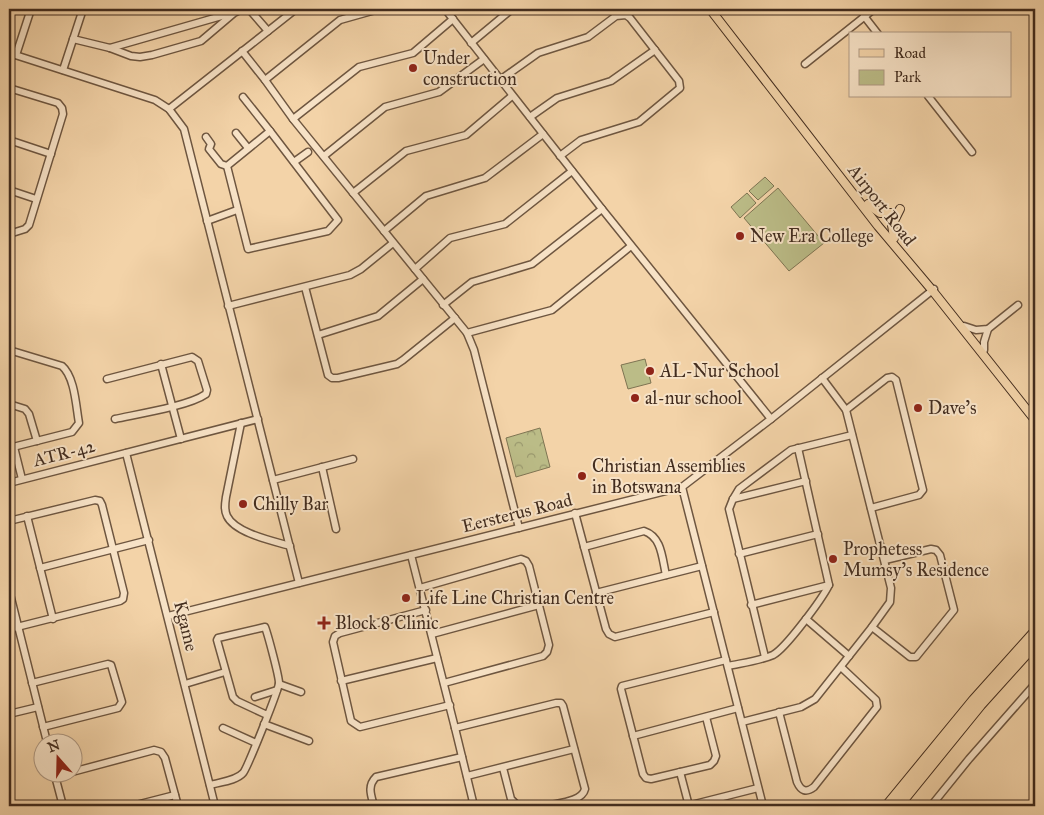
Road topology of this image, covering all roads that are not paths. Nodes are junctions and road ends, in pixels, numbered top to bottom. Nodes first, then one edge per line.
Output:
1 (32, 9) edge
2 (83, 9) edge
3 (242, 9) edge
4 (249, 9) edge
5 (296, 9) edge
6 (379, 9) edge
7 (445, 9) edge
8 (512, 9) edge
9 (710, 9) edge
10 (874, 9) edge
11 (234, 13) junction
12 (864, 16) junction
13 (453, 20) junction
14 (268, 31) junction
15 (876, 32) edge
16 (73, 39) junction
17 (471, 44) junction
18 (110, 48) junction
19 (654, 50) junction
20 (242, 51) junction
21 (9, 53) edge
22 (16, 55) junction
23 (484, 59) junction
24 (805, 64) dead end
25 (63, 70) junction
26 (265, 80) junction
27 (500, 80) junction
28 (9, 88) edge
29 (512, 96) junction
30 (243, 97) dead end
31 (930, 98) edge
32 (169, 109) junction
33 (530, 117) junction
34 (293, 119) junction
35 (270, 131) junction
36 (236, 133) dead end
37 (543, 134) junction
38 (206, 137) dead end
39 (9, 140) edge
40 (248, 148) junction
41 (308, 152) dead end
42 (972, 152) dead end
43 (51, 154) junction
44 (825, 155) junction
45 (324, 156) junction
46 (560, 156) junction
47 (294, 162) junction
48 (226, 166) junction
49 (572, 171) junction
50 (9, 190) edge
51 (354, 193) junction
52 (36, 199) junction
53 (868, 204) junction
54 (602, 209) junction
55 (237, 210) junction
56 (207, 221) junction
57 (384, 231) junction
58 (9, 234) edge
59 (894, 238) junction
60 (393, 243) junction
61 (631, 246) junction
62 (415, 269) junction
63 (423, 279) junction
64 (304, 287) junction
65 (933, 289) junction
66 (443, 305) junction
67 (1018, 305) dead end
68 (228, 306) junction
69 (455, 318) junction
70 (964, 326) junction
71 (988, 329) junction
72 (467, 333) junction
73 (318, 335) junction
74 (9, 350) edge
75 (984, 350) junction
76 (162, 364) junction
77 (822, 378) junction
78 (107, 379) dead end
79 (9, 404) edge
80 (172, 406) junction
81 (846, 410) junction
82 (1035, 417) edge
83 (115, 419) dead end
84 (258, 419) junction
85 (771, 419) junction
86 (241, 423) junction
87 (852, 434) junction
88 (181, 438) junction
89 (37, 441) junction
90 (11, 447) edge
91 (798, 448) junction
92 (126, 453) junction
93 (353, 459) dead end
94 (322, 467) junction
95 (22, 479) junction
96 (273, 480) junction
97 (806, 481) junction
98 (9, 483) edge
99 (682, 487) junction
100 (733, 498) junction
101 (871, 508) junction
102 (575, 514) junction
103 (27, 516) junction
104 (9, 521) edge
105 (519, 528) junction
106 (336, 529) dead end
107 (818, 534) junction
108 (149, 540) junction
109 (290, 546) junction
110 (584, 547) junction
111 (113, 550) junction
112 (739, 554) junction
113 (411, 555) junction
114 (884, 560) junction
115 (702, 566) junction
116 (40, 568) junction
117 (666, 575) junction
118 (299, 583) junction
119 (829, 585) junction
120 (420, 588) junction
121 (9, 590) edge
122 (596, 593) junction
123 (539, 605) junction
124 (751, 605) junction
125 (426, 610) junction
126 (714, 612) junction
127 (168, 616) junction
128 (52, 618) junction
129 (806, 619) junction
130 (18, 627) junction
131 (872, 627) junction
132 (9, 629) edge
133 (1035, 632) edge
134 (432, 634) junction
135 (1035, 644) edge
136 (849, 656) junction
137 (437, 658) junction
138 (765, 658) junction
139 (727, 663) junction
140 (841, 666) junction
141 (225, 672) junction
142 (341, 681) junction
143 (32, 683) junction
144 (444, 683) junction
145 (185, 684) junction
146 (1035, 684) edge
147 (278, 687) junction
148 (302, 692) dead end
149 (255, 697) dead end
150 (450, 705) junction
151 (38, 707) junction
152 (738, 708) junction
153 (779, 712) junction
154 (9, 714) edge
155 (267, 714) junction
156 (706, 717) junction
157 (742, 722) junction
158 (264, 724) junction
159 (43, 726) junction
160 (223, 728) dead end
161 (455, 728) junction
162 (44, 732) edge
163 (633, 736) junction
164 (309, 741) dead end
165 (256, 743) junction
166 (574, 749) junction
167 (462, 757) junction
168 (503, 768) junction
169 (82, 769) edge
170 (680, 772) junction
171 (467, 776) junction
172 (57, 782) edge
173 (210, 785) junction
174 (758, 788) junction
175 (175, 795) junction
176 (9, 802) edge
177 (473, 805) edge
178 (10, 806) edge
179 (63, 806) edge
180 (132, 806) edge
181 (178, 806) edge
182 (215, 806) edge
183 (374, 806) edge
184 (460, 806) edge
185 (518, 806) edge
186 (546, 806) edge
187 (688, 806) edge
188 (763, 806) edge
189 (887, 806) edge
190 (898, 806) edge
191 (931, 806) edge

1 - 22 street
2 - 16 street
3 - 11 street
4 - 14 street
5 - 14 street
6 - 26 street
7 - 13 street
8 - 17 street
9 - 44 main road, Airport Road
10 - 12 street
11 - 18 street
11 - 18 street
12 - 15 street
12 - 24 street
13 - 17 street
13 - 34 street
14 - 20 street
16 - 18 street
16 - 25 street
17 - 23 street
19 - 27 street
19 - 33 street
19 - 46 street
20 - 26 street
20 - 32 street
21 - 22 street
22 - 25 street
23 - 27 street
23 - 45 street
25 - 32 street
26 - 34 street
27 - 29 street
28 - 43 street
29 - 33 street
29 - 51 street
30 - 35 street
31 - 42 street
32 - 56 street
33 - 37 street
34 - 45 street
35 - 40 street
35 - 47 street
36 - 40 street
37 - 46 street
37 - 57 street
38 - 48 street
39 - 43 street
40 - 48 street
41 - 47 street
43 - 52 street
44 - 53 main road
44 - 65 main road, Airport Road
45 - 51 street
46 - 49 street
47 - 55 street
48 - 55 street
49 - 54 street
49 - 62 street
50 - 52 street
51 - 57 street
52 - 58 street
53 - 59 main road
53 - 59 main road
54 - 61 street
54 - 66 street
55 - 56 street
56 - 68 street
57 - 60 street
59 - 65 main road
60 - 62 street
60 - 64 street
61 - 72 street
61 - 85 street
62 - 63 street
63 - 66 street
63 - 73 street
64 - 68 street
64 - 73 street
65 - 70 main road
65 - 77 street, Eersterus Road
65 - 82 main road, Airport Road
66 - 69 street
67 - 71 street
68 - 84 street
69 - 72 street
69 - 73 street
70 - 71 street
70 - 75 main road
71 - 75 street
72 - 105 street
74 - 89 street
75 - 82 main road
76 - 78 street
76 - 80 street
76 - 80 street
77 - 81 street
77 - 85 street, Eersterus Road
79 - 89 street
80 - 83 street
80 - 88 street
81 - 87 street
81 - 101 street
84 - 86 street, ATR-42
84 - 96 street
85 - 99 street, Eersterus Road
86 - 88 street, ATR-42
86 - 109 street
87 - 91 street
87 - 101 street
88 - 92 street, ATR-42
89 - 90 street
90 - 95 street
91 - 97 street
91 - 100 street
92 - 95 street, ATR-42
92 - 108 street, Kgame
93 - 94 street
94 - 96 street
94 - 106 street
95 - 98 street, ATR-42
96 - 109 street
97 - 100 street
97 - 107 street
99 - 102 street, Eersterus Road
99 - 115 street
100 - 112 street
101 - 114 street
102 - 105 street, Eersterus Road
102 - 110 street
103 - 104 street
103 - 111 street
103 - 116 street
105 - 113 street, Eersterus Road
107 - 112 street
107 - 119 street
108 - 111 street
108 - 127 street, Kgame
109 - 118 street
110 - 117 street
110 - 122 street
111 - 116 street
111 - 128 street
112 - 124 street
113 - 118 street, Eersterus Road
113 - 120 street
114 - 131 street
114 - 131 street
115 - 117 street
115 - 126 street
116 - 128 street
117 - 122 street
118 - 127 street, Eersterus Road
119 - 124 street
119 - 129 street
120 - 123 street
120 - 125 street
121 - 130 street
122 - 126 street
123 - 134 street
123 - 144 street
124 - 138 street
125 - 134 street
125 - 142 street
126 - 139 street
127 - 145 street, Kgame
128 - 130 street
129 - 136 street
129 - 138 street
130 - 132 street
130 - 143 street
131 - 136 street
133 - 189 highway
134 - 137 street
135 - 190 highway
136 - 140 street
137 - 142 street
137 - 144 street
138 - 139 street
139 - 152 street
139 - 163 street
140 - 153 street
140 - 153 street
141 - 145 street
141 - 147 street
141 - 155 street
142 - 150 street
143 - 151 street
143 - 159 street
144 - 150 street
145 - 173 street, Kgame
146 - 191 street
147 - 148 street
147 - 149 street
147 - 155 street
150 - 161 street
151 - 154 street
151 - 159 street
152 - 156 street
152 - 157 street
153 - 157 street
155 - 158 street
156 - 163 street
156 - 170 street
157 - 174 street
158 - 164 street
158 - 165 street
159 - 162 street
160 - 165 street
161 - 166 street
161 - 167 street
163 - 170 street
165 - 173 street
166 - 168 street
166 - 186 street
167 - 171 street
167 - 183 street
168 - 171 street
168 - 185 street
169 - 175 street
170 - 187 street
171 - 177 street
172 - 179 street
173 - 182 street, Kgame
174 - 187 street
174 - 188 street
175 - 180 street
175 - 181 street
176 - 178 street
177 - 184 street

